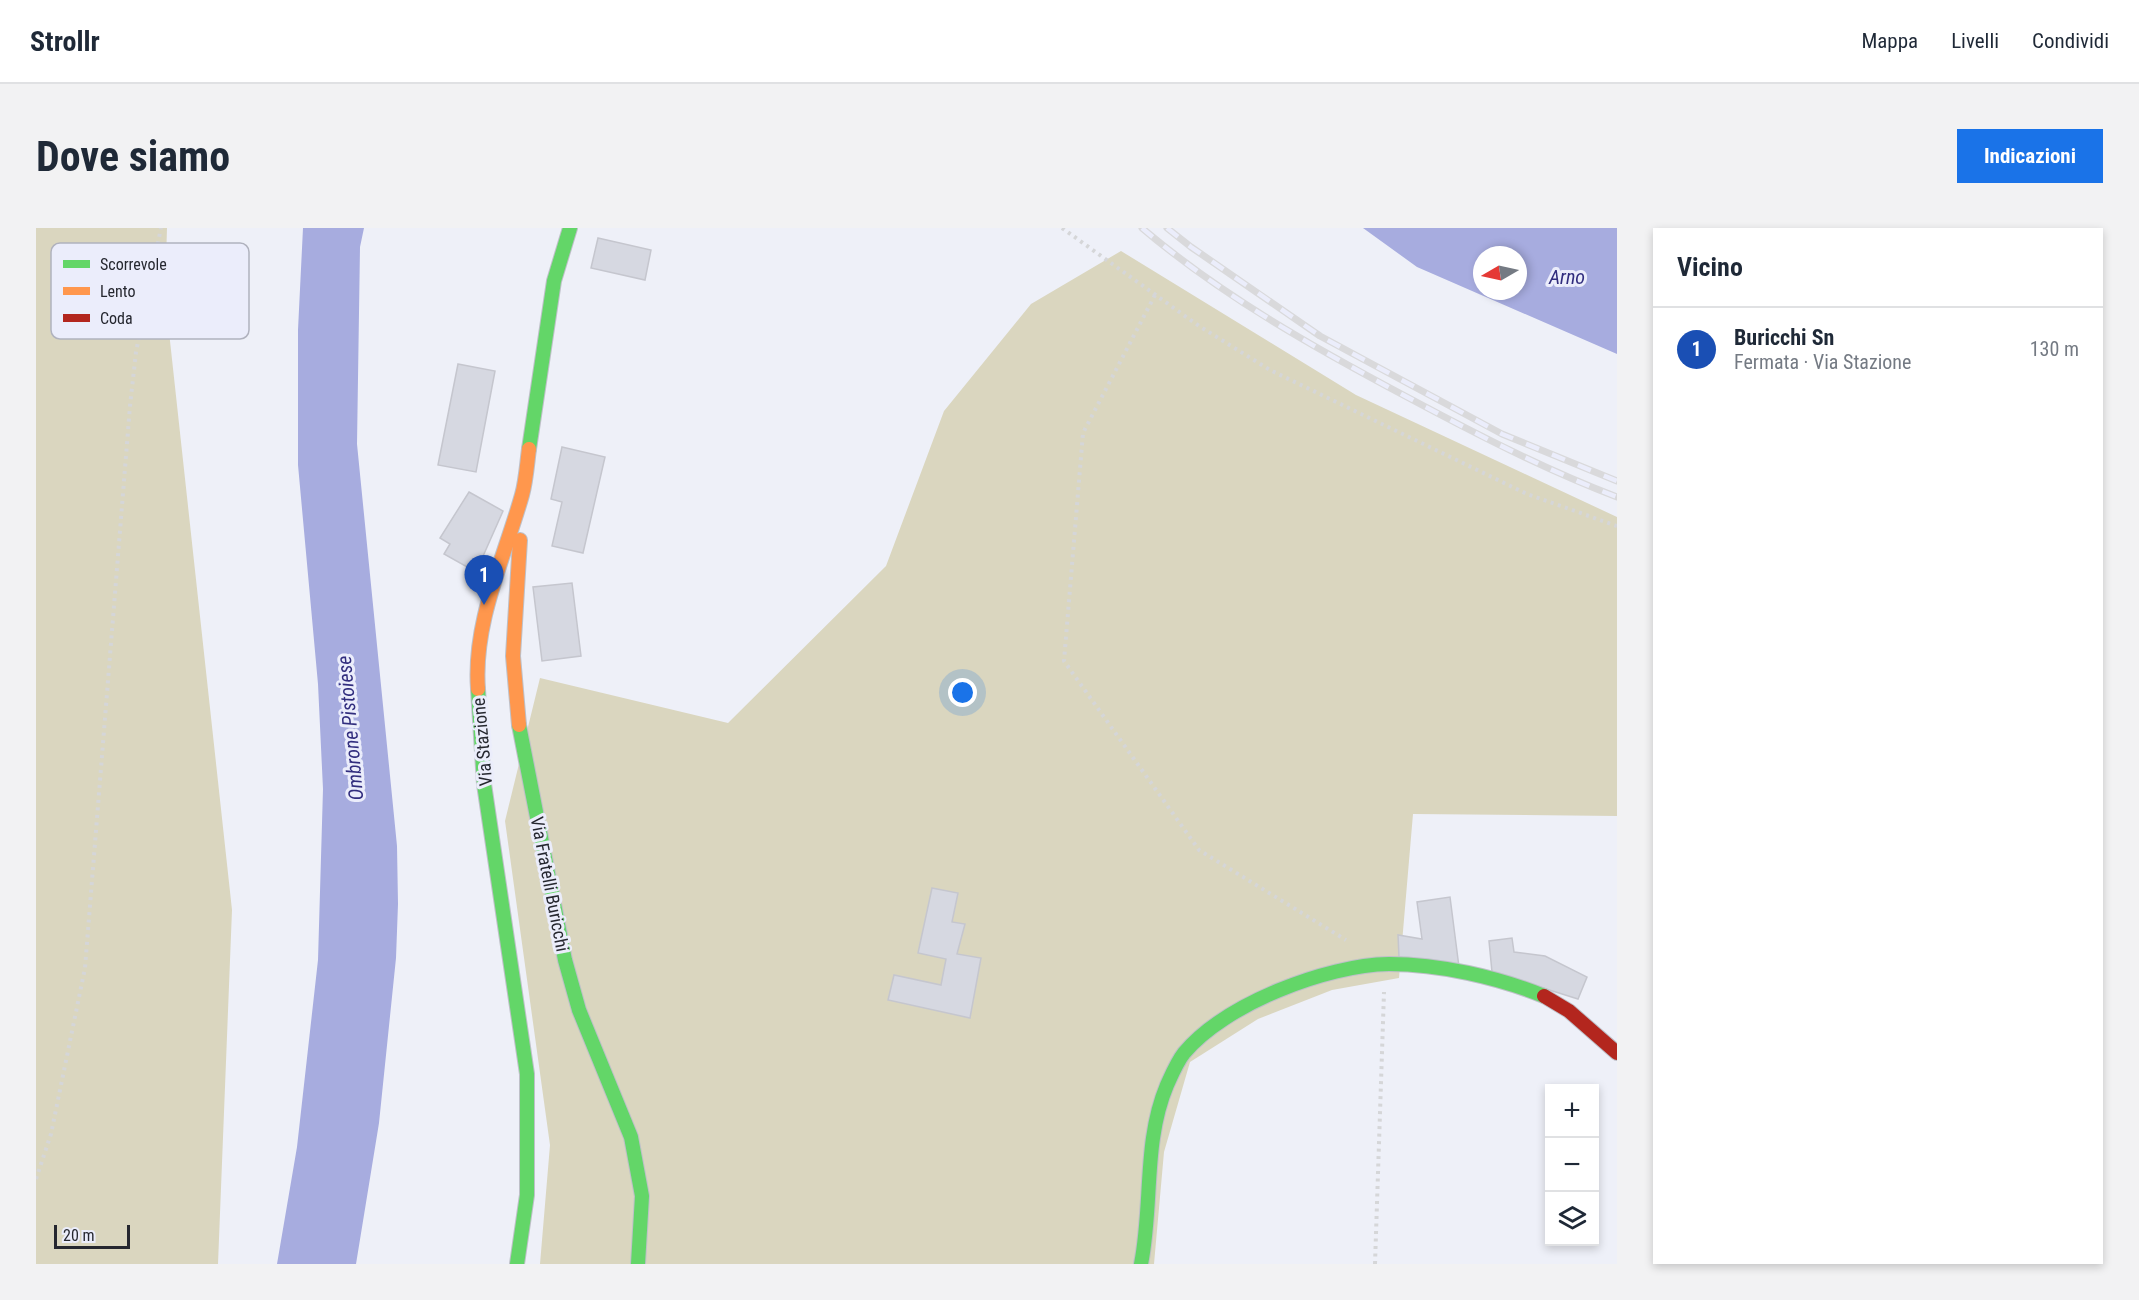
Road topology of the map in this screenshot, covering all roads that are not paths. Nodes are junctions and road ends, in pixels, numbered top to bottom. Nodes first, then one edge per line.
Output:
1 (570, 228) edge
2 (523, 493) junction
3 (1617, 1053) edge
4 (517, 1264) edge
5 (638, 1264) edge
6 (1141, 1264) edge

1 - 2 street, Via Stazione
2 - 4 street, Via Stazione
2 - 5 street, Via Fratelli Buricchi
3 - 6 street

